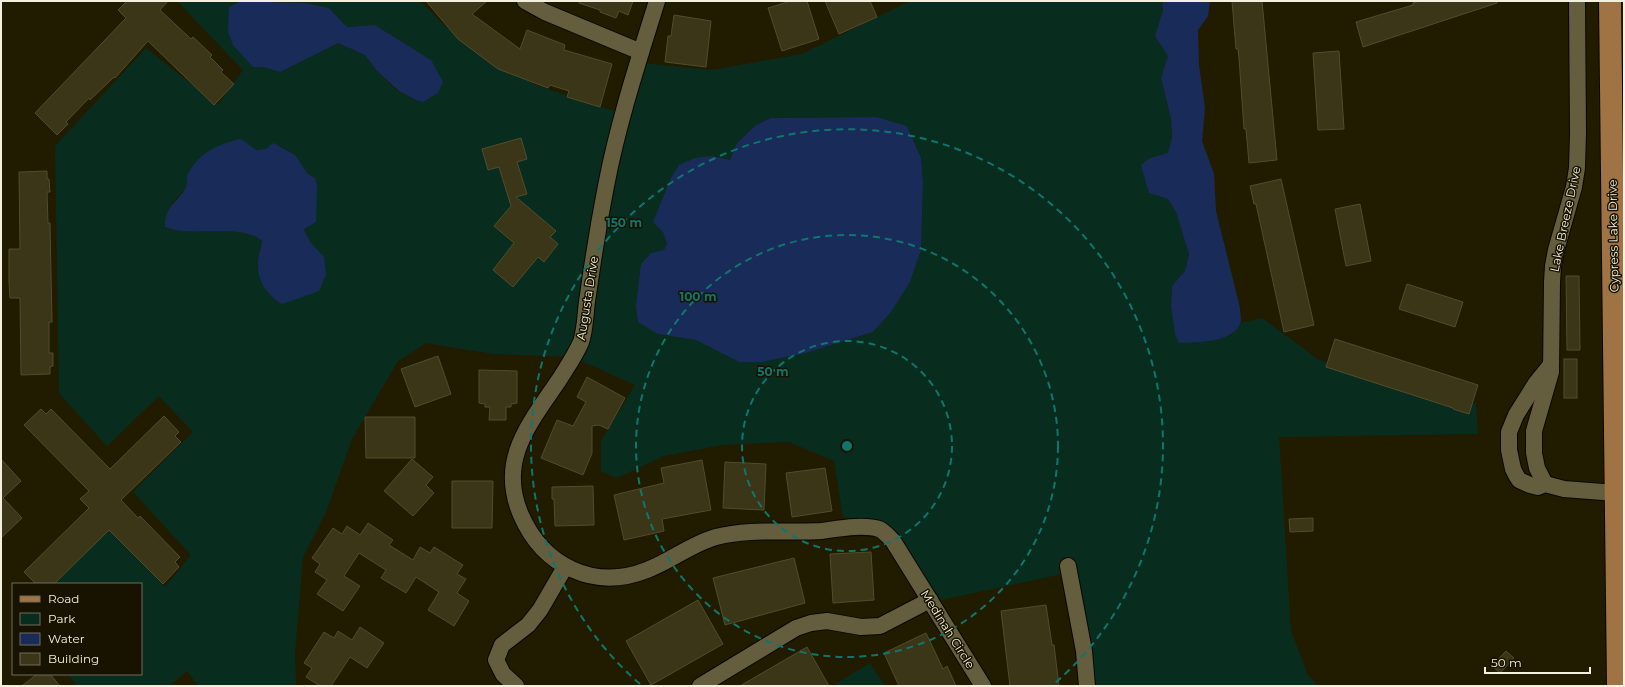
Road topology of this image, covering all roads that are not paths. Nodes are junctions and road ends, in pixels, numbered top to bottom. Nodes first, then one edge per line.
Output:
1 (525, 1) edge
2 (657, 1) edge
3 (1577, 1) edge
4 (1610, 1) edge
5 (641, 52) junction
6 (1550, 365) junction
7 (1545, 484) junction
8 (1621, 493) edge
9 (1068, 566) dead end
10 (565, 567) junction
11 (913, 572) joint
12 (930, 600) junction
13 (516, 686) edge
14 (700, 686) edge
15 (983, 686) edge
16 (1087, 686) edge
17 (1618, 686) edge

1 - 5 street
2 - 5 street, Augusta Drive
3 - 6 street, Lake Breeze Drive
4 - 8 main road, Cypress Lake Drive
5 - 10 street, Augusta Drive
6 - 7 street, Lake Breeze Drive
6 - 7 street
7 - 8 street
8 - 17 main road, Cypress Lake Drive
9 - 16 street
10 - 11 street, Augusta Drive
10 - 13 street
11 - 12 street, Medinah Circle
12 - 14 street
12 - 15 street, Medinah Circle

